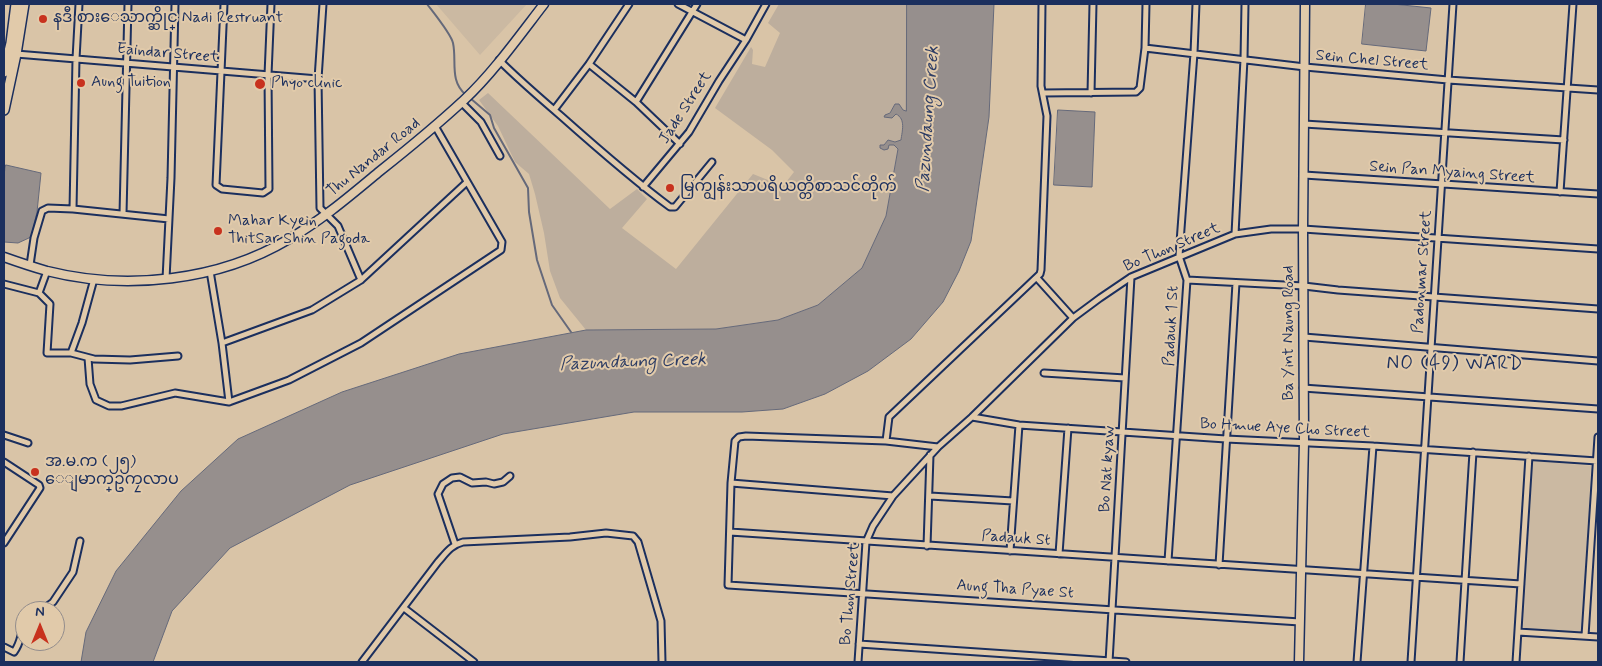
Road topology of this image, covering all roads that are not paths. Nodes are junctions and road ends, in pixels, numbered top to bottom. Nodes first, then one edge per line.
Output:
1 (16, 4) edge
2 (24, 4) edge
3 (79, 4) edge
4 (128, 4) edge
5 (175, 4) edge
6 (224, 4) edge
7 (271, 4) edge
8 (322, 4) edge
9 (544, 4) edge
10 (629, 4) edge
11 (678, 4) edge
12 (697, 4) edge
13 (766, 4) edge
14 (1042, 4) edge
15 (1093, 4) edge
16 (1146, 4) edge
17 (1196, 4) edge
18 (1246, 4) edge
19 (1305, 4) edge
20 (1453, 4) edge
21 (1573, 4) edge
22 (693, 13) junction
23 (746, 40) junction
24 (7, 42) edge
25 (1145, 48) junction
26 (16, 54) junction
27 (1194, 54) junction
28 (76, 59) junction
29 (1244, 59) junction
30 (499, 60) junction
31 (126, 63) junction
32 (589, 64) junction
33 (173, 67) junction
34 (1305, 67) junction
35 (221, 71) junction
36 (4, 72) edge
37 (268, 75) junction
38 (318, 80) junction
39 (1448, 80) junction
40 (1567, 88) junction
41 (1598, 90) edge
42 (1043, 93) junction
43 (1091, 93) junction
44 (462, 101) junction
45 (636, 102) junction
46 (4, 110) edge
47 (554, 110) junction
48 (1304, 124) junction
49 (435, 126) junction
50 (1445, 132) junction
51 (1564, 140) junction
52 (680, 144) junction
53 (500, 156) dead end
54 (712, 162) dead end
55 (1304, 176) junction
56 (467, 182) junction
57 (1442, 184) junction
58 (642, 187) junction
59 (1560, 192) junction
60 (1598, 194) edge
61 (73, 209) junction
62 (123, 214) junction
63 (327, 214) junction
64 (168, 219) junction
65 (1303, 229) junction
66 (1235, 234) junction
67 (1438, 238) junction
68 (1598, 249) edge
69 (1179, 256) junction
70 (4, 258) edge
71 (30, 265) junction
72 (47, 271) junction
73 (210, 271) junction
74 (1131, 277) junction
75 (1037, 278) junction
76 (94, 279) junction
77 (166, 279) junction
78 (361, 280) junction
79 (1187, 280) junction
80 (1236, 283) junction
81 (4, 284) edge
82 (1304, 286) junction
83 (39, 293) junction
84 (1434, 296) junction
85 (1598, 309) edge
86 (1073, 318) junction
87 (1304, 337) junction
88 (222, 344) junction
89 (1431, 348) junction
90 (71, 353) junction
91 (178, 356) dead end
92 (88, 358) junction
93 (1598, 361) edge
94 (1044, 373) dead end
95 (1125, 378) junction
96 (1304, 388) junction
97 (1428, 397) junction
98 (229, 402) junction
99 (1598, 409) edge
100 (972, 417) junction
101 (1018, 425) junction
102 (1068, 428) junction
103 (1122, 431) junction
104 (4, 435) edge
105 (1177, 435) junction
106 (1598, 437) edge
107 (1226, 439) junction
108 (886, 441) junction
109 (1304, 442) junction
110 (28, 443) dead end
111 (1373, 446) junction
112 (938, 447) junction
113 (1425, 449) junction
114 (1473, 452) junction
115 (930, 455) junction
116 (1529, 456) junction
117 (1597, 461) junction
118 (4, 462) edge
119 (510, 476) dead end
120 (731, 483) junction
121 (893, 496) junction
122 (930, 496) junction
123 (1013, 501) junction
124 (1596, 513) edge
125 (730, 532) junction
126 (80, 541) dead end
127 (866, 542) junction
128 (4, 543) edge
129 (455, 544) junction
130 (927, 546) junction
131 (1010, 551) junction
132 (1058, 554) junction
133 (1115, 558) junction
134 (1168, 561) junction
135 (1219, 565) junction
136 (1301, 570) junction
137 (1363, 574) junction
138 (1416, 577) junction
139 (1465, 580) junction
140 (1521, 584) junction
141 (862, 592) junction
142 (54, 601) edge
143 (404, 608) junction
144 (1112, 610) junction
145 (1300, 622) junction
146 (1518, 632) junction
147 (1586, 636) junction
148 (1598, 637) edge
149 (859, 644) junction
150 (4, 646) edge
151 (15, 650) edge
152 (362, 662) edge
153 (474, 662) edge
154 (662, 662) edge
155 (858, 662) edge
156 (1109, 662) edge
157 (1126, 662) edge
158 (1299, 662) edge
159 (1357, 662) edge
160 (1411, 662) edge
161 (1460, 662) edge
162 (1516, 662) edge

1 - 24 main road
2 - 26 main road
3 - 28 street
4 - 31 street
5 - 33 street
6 - 35 street
7 - 37 street
8 - 38 street
9 - 30 main road, Thu Nandar Road
10 - 32 street
11 - 22 street
12 - 22 street
13 - 23 street, Jade Street
14 - 42 street
15 - 43 street
16 - 25 street
17 - 27 street, Padauk 1 St
18 - 29 street
19 - 34 main road, Ba Yint Naung Road
20 - 39 street, Padonmar Street
21 - 40 street
22 - 23 street
22 - 45 street
23 - 52 street, Jade Street
24 - 36 main road
25 - 27 street, Sein Chel Street
25 - 43 street
26 - 28 street, Eaindar Street
26 - 46 main road
27 - 29 street, Sein Chel Street
27 - 69 street, Padauk 1 St
28 - 31 street, Eaindar Street
28 - 61 street
29 - 34 street, Sein Chel Street
29 - 66 street
30 - 44 main road, Thu Nandar Road
30 - 47 street
31 - 33 street, Eaindar Street
31 - 62 street
32 - 45 street
32 - 47 street
33 - 35 street, Eaindar Street
33 - 64 street
34 - 39 street, Sein Chel Street
34 - 48 main road, Ba Yint Naung Road
35 - 37 street, Eaindar Street
35 - 37 street
37 - 38 street, Eaindar Street
38 - 63 street
39 - 40 street, Sein Chel Street
39 - 50 street, Padonmar Street
40 - 41 street, Sein Chel Street
40 - 51 street
42 - 43 street
42 - 75 street
44 - 49 main road, Thu Nandar Road
44 - 53 street
45 - 52 street
47 - 58 street
48 - 50 street
48 - 55 main road, Ba Yint Naung Road
49 - 56 street
49 - 63 main road, Thu Nandar Road
50 - 51 street
50 - 57 street, Padonmar Street
51 - 59 street
52 - 58 street, Jade Street
54 - 58 street
55 - 57 street, Sein Pan Myaing Street
55 - 65 main road, Ba Yint Naung Road
56 - 78 street
56 - 98 street
57 - 59 street, Sein Pan Myaing Street
57 - 67 street, Padonmar Street
59 - 60 street, Sein Pan Myaing Street
61 - 62 street
61 - 71 street
62 - 64 street
63 - 73 main road, Thu Nandar Road
63 - 78 street
64 - 77 street
65 - 66 street, Bo Thon Street
65 - 67 street, Bo Thon Street
65 - 82 main road, Ba Yint Naung Road
66 - 69 street, Bo Thon Street
67 - 68 street, Bo Thon Street
67 - 84 street, Padonmar Street
69 - 74 street, Bo Thon Street
69 - 79 street, Padauk 1 St
70 - 71 main road, Thu Nandar Road
71 - 72 main road, Thu Nandar Road
72 - 76 main road, Thu Nandar Road
72 - 83 street
73 - 77 main road, Thu Nandar Road
73 - 88 street
74 - 86 street, Bo Thon Street
74 - 95 street, Bo Nat kyaw
75 - 86 street
75 - 108 street
76 - 77 main road, Thu Nandar Road
76 - 90 street
78 - 88 street
79 - 80 street
79 - 105 street, Padauk 1 St
80 - 82 street
80 - 107 street
81 - 83 street
82 - 84 street
82 - 87 main road, Ba Yint Naung Road
83 - 90 street
84 - 85 street
84 - 89 street, Padonmar Street
86 - 100 street, Bo Thon Street
87 - 89 street
87 - 96 main road, Ba Yint Naung Road
88 - 98 street
89 - 93 street
89 - 97 street, Padonmar Street
90 - 92 street
91 - 92 street
92 - 98 street
94 - 95 street
95 - 103 street, Bo Nat kyaw
96 - 97 street
96 - 109 main road, Ba Yint Naung Road
97 - 99 street
97 - 113 street, Padonmar Street
100 - 101 street, Bo Hmue Aye Cho Street
100 - 112 street, Bo Thon Street
101 - 102 street, Bo Hmue Aye Cho Street
101 - 123 street
102 - 103 street, Bo Hmue Aye Cho Street
102 - 132 street
103 - 105 street, Bo Hmue Aye Cho Street
103 - 133 street, Bo Nat kyaw
104 - 110 street
105 - 107 street, Bo Hmue Aye Cho Street
105 - 134 street, Padauk 1 St
106 - 117 street
107 - 109 street, Bo Hmue Aye Cho Street
107 - 135 street
108 - 112 street
108 - 120 street
109 - 111 street, Bo Hmue Aye Cho Street
109 - 136 main road, Ba Yint Naung Road
111 - 113 street, Bo Hmue Aye Cho Street
111 - 137 street
112 - 115 street, Bo Thon Street
113 - 114 street, Bo Hmue Aye Cho Street
113 - 138 street, Padonmar Street
114 - 116 street, Bo Hmue Aye Cho Street
114 - 139 street
115 - 121 street, Bo Thon Street
115 - 122 street
116 - 117 street, Bo Hmue Aye Cho Street
116 - 140 street
117 - 124 street
118 - 128 street
119 - 129 street
120 - 121 street
120 - 125 street
121 - 127 street, Bo Thon Street
122 - 123 street
122 - 130 street
123 - 131 street
124 - 147 street
125 - 127 street, Padauk St
125 - 141 street, Aung Tha Pyae St
126 - 142 street
127 - 130 street, Padauk St
127 - 141 street, Bo Thon Street
129 - 143 street
129 - 154 street
130 - 131 street, Padauk St
131 - 132 street, Padauk St
132 - 133 street, Padauk St
133 - 134 street, Padauk St
133 - 144 street, Bo Nat kyaw
134 - 135 street, Padauk St
135 - 136 street, Padauk St
136 - 137 street, Padauk St
136 - 145 main road, Ba Yint Naung Road
137 - 138 street, Padauk St
137 - 159 street
138 - 139 street, Padauk St
138 - 160 street, Padonmar Street
139 - 140 street, Padauk St
139 - 161 street
140 - 146 street
141 - 144 street, Aung Tha Pyae St
141 - 149 street, Bo Thon Street
143 - 152 street
143 - 153 street
144 - 145 street, Aung Tha Pyae St
144 - 156 street, Bo Nat kyaw
145 - 158 main road, Ba Yint Naung Road
146 - 147 street
146 - 162 street
147 - 148 street
149 - 155 street, Bo Thon Street
149 - 156 street
150 - 151 street
156 - 157 street

